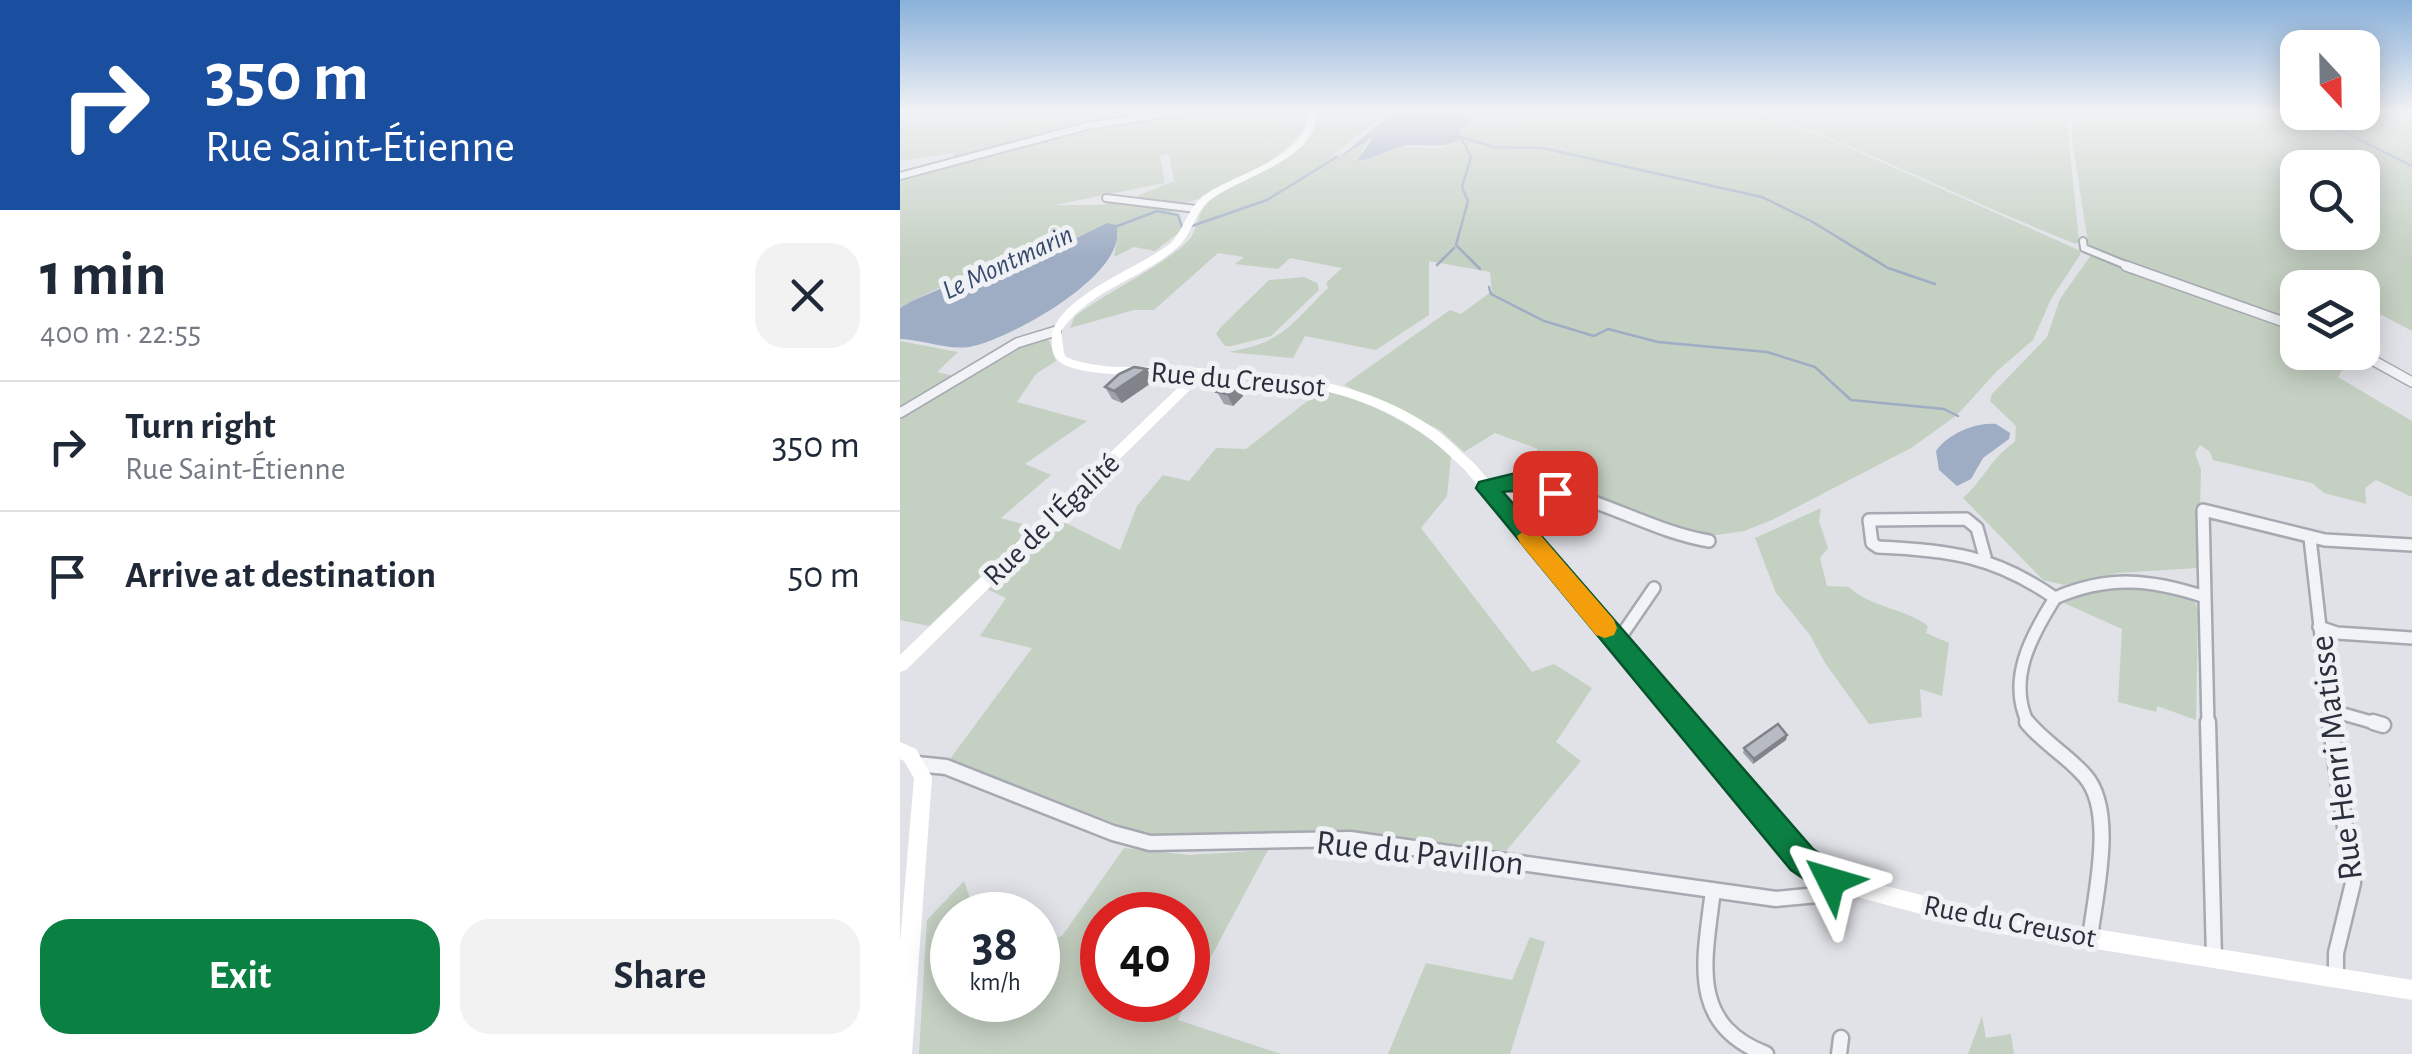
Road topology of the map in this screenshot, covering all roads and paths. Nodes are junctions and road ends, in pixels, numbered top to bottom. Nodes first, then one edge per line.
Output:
1 (956, 161) edge
2 (1275, 161) edge
3 (900, 176) edge
4 (1106, 198) dead end
5 (1196, 209) junction
6 (2082, 241) dead end
7 (2280, 321) edge
8 (1056, 332) junction
9 (2380, 364) edge
10 (1202, 372) junction
11 (2412, 382) edge
12 (900, 413) edge
13 (1486, 488) junction
14 (2310, 538) junction
15 (1710, 541) dead end
16 (2412, 544) edge
17 (1984, 558) junction
18 (1654, 588) dead end
19 (2205, 597) junction
20 (2055, 598) junction
21 (2319, 627) junction
22 (2412, 638) edge
23 (1617, 642) junction
24 (900, 665) edge
25 (2329, 710) junction
26 (2384, 725) dead end
27 (900, 750) edge
28 (917, 764) junction
29 (1831, 881) junction
30 (1713, 890) junction
31 (2090, 938) junction
32 (2214, 958) junction
33 (2336, 977) junction
34 (2412, 990) edge
35 (902, 1054) edge
36 (1766, 1054) edge

1 - 3 street
2 - 5 street
4 - 5 street
5 - 8 street
6 - 7 street
8 - 10 street, Rue du Creusot
8 - 12 street
9 - 11 street
10 - 13 street, Rue du Creusot
10 - 24 street, Rue de l'Égalité
13 - 15 street
13 - 23 street, Rue du Creusot
14 - 16 street
14 - 19 street
14 - 21 street, Rue Henri Matisse
17 - 17 street
17 - 20 street
18 - 23 street
19 - 20 street
19 - 32 street
20 - 31 street
21 - 22 street
21 - 25 street, Rue Henri Matisse
23 - 29 street, Rue du Creusot
25 - 26 street
25 - 33 street, Rue Henri Matisse
27 - 28 street, Rue du Pavillon
28 - 30 street, Rue du Pavillon
28 - 35 street
29 - 30 street, Rue du Pavillon
29 - 31 street, Rue du Creusot
30 - 36 street
31 - 32 street, Rue du Creusot
32 - 33 street, Rue du Creusot
33 - 34 street, Rue du Creusot

